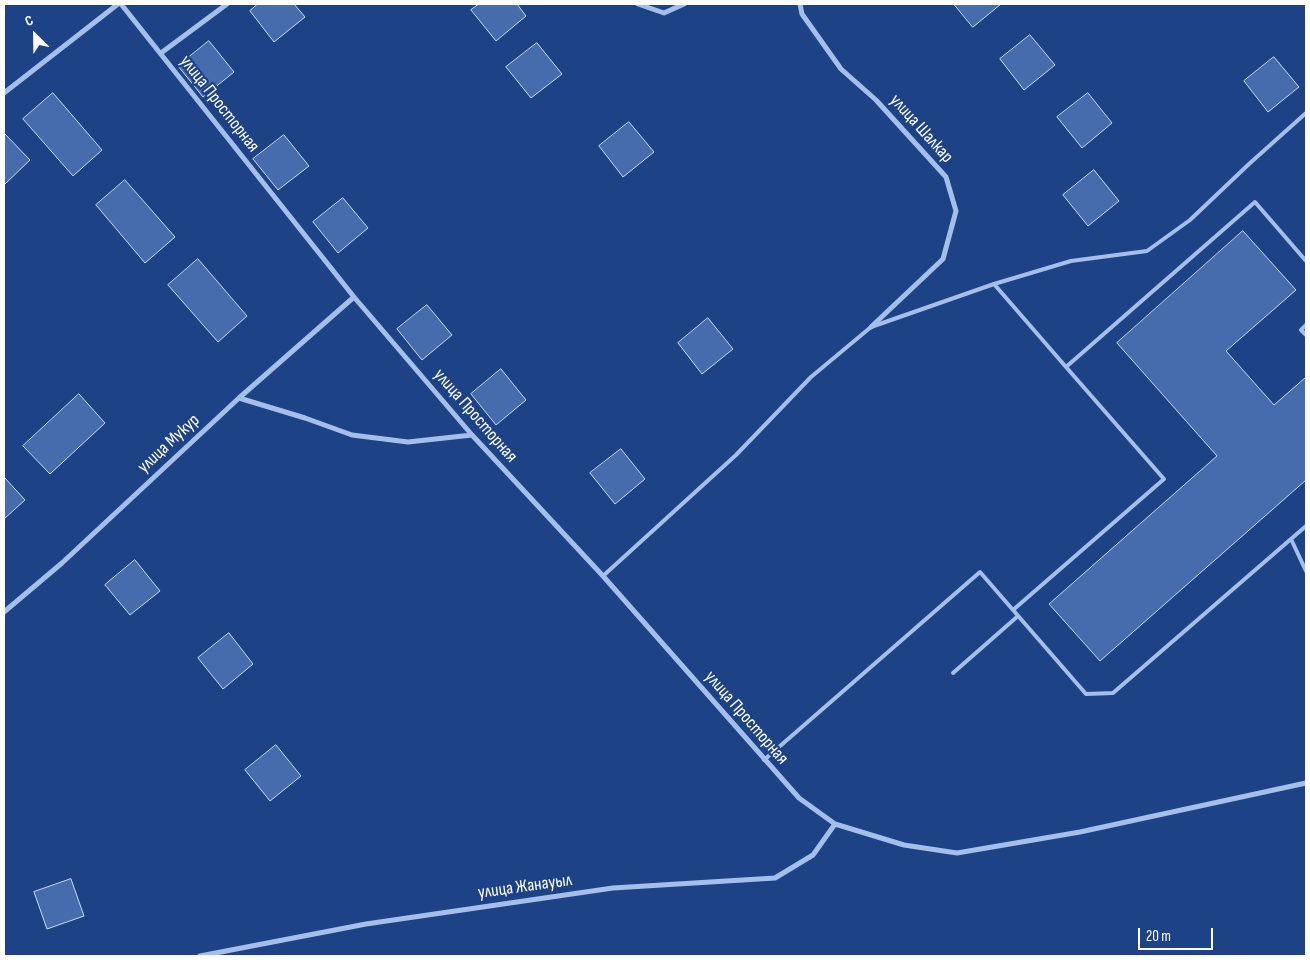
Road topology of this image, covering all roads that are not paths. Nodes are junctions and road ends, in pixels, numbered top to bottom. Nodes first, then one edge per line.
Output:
1 (119, 4) edge
2 (227, 4) edge
3 (638, 4) edge
4 (684, 4) edge
5 (800, 4) edge
6 (161, 53) junction
7 (4, 92) edge
8 (1306, 113) edge
9 (1306, 262) edge
10 (994, 284) junction
11 (354, 297) junction
12 (1306, 325) edge
13 (871, 327) junction
14 (1306, 335) edge
15 (1066, 366) junction
16 (239, 398) junction
17 (472, 435) junction
18 (1306, 526) edge
19 (1291, 539) junction
20 (1306, 571) edge
21 (603, 576) junction
22 (1013, 610) junction
23 (4, 612) edge
24 (1018, 616) junction
25 (953, 673) dead end
26 (764, 760) junction
27 (1306, 783) edge
28 (835, 824) junction
29 (200, 956) edge

1 - 6 street, улица Просторная
1 - 7 street
2 - 6 street
3 - 4 street
5 - 13 street, улица Шалкар
6 - 11 street, улица Просторная
8 - 10 lane
9 - 15 lane
10 - 13 lane
10 - 15 lane
11 - 16 street, улица Мукур
11 - 17 street, улица Просторная
12 - 14 lane
13 - 21 lane
15 - 22 lane
16 - 17 street
16 - 23 street, улица Мукур
17 - 21 street, улица Просторная
18 - 19 lane
19 - 20 lane
19 - 24 lane
21 - 26 street, улица Просторная
22 - 24 lane
22 - 26 lane
24 - 25 lane
26 - 28 street, улица Просторная
27 - 28 street, улица Просторная
28 - 29 street, улица Жанауыл

